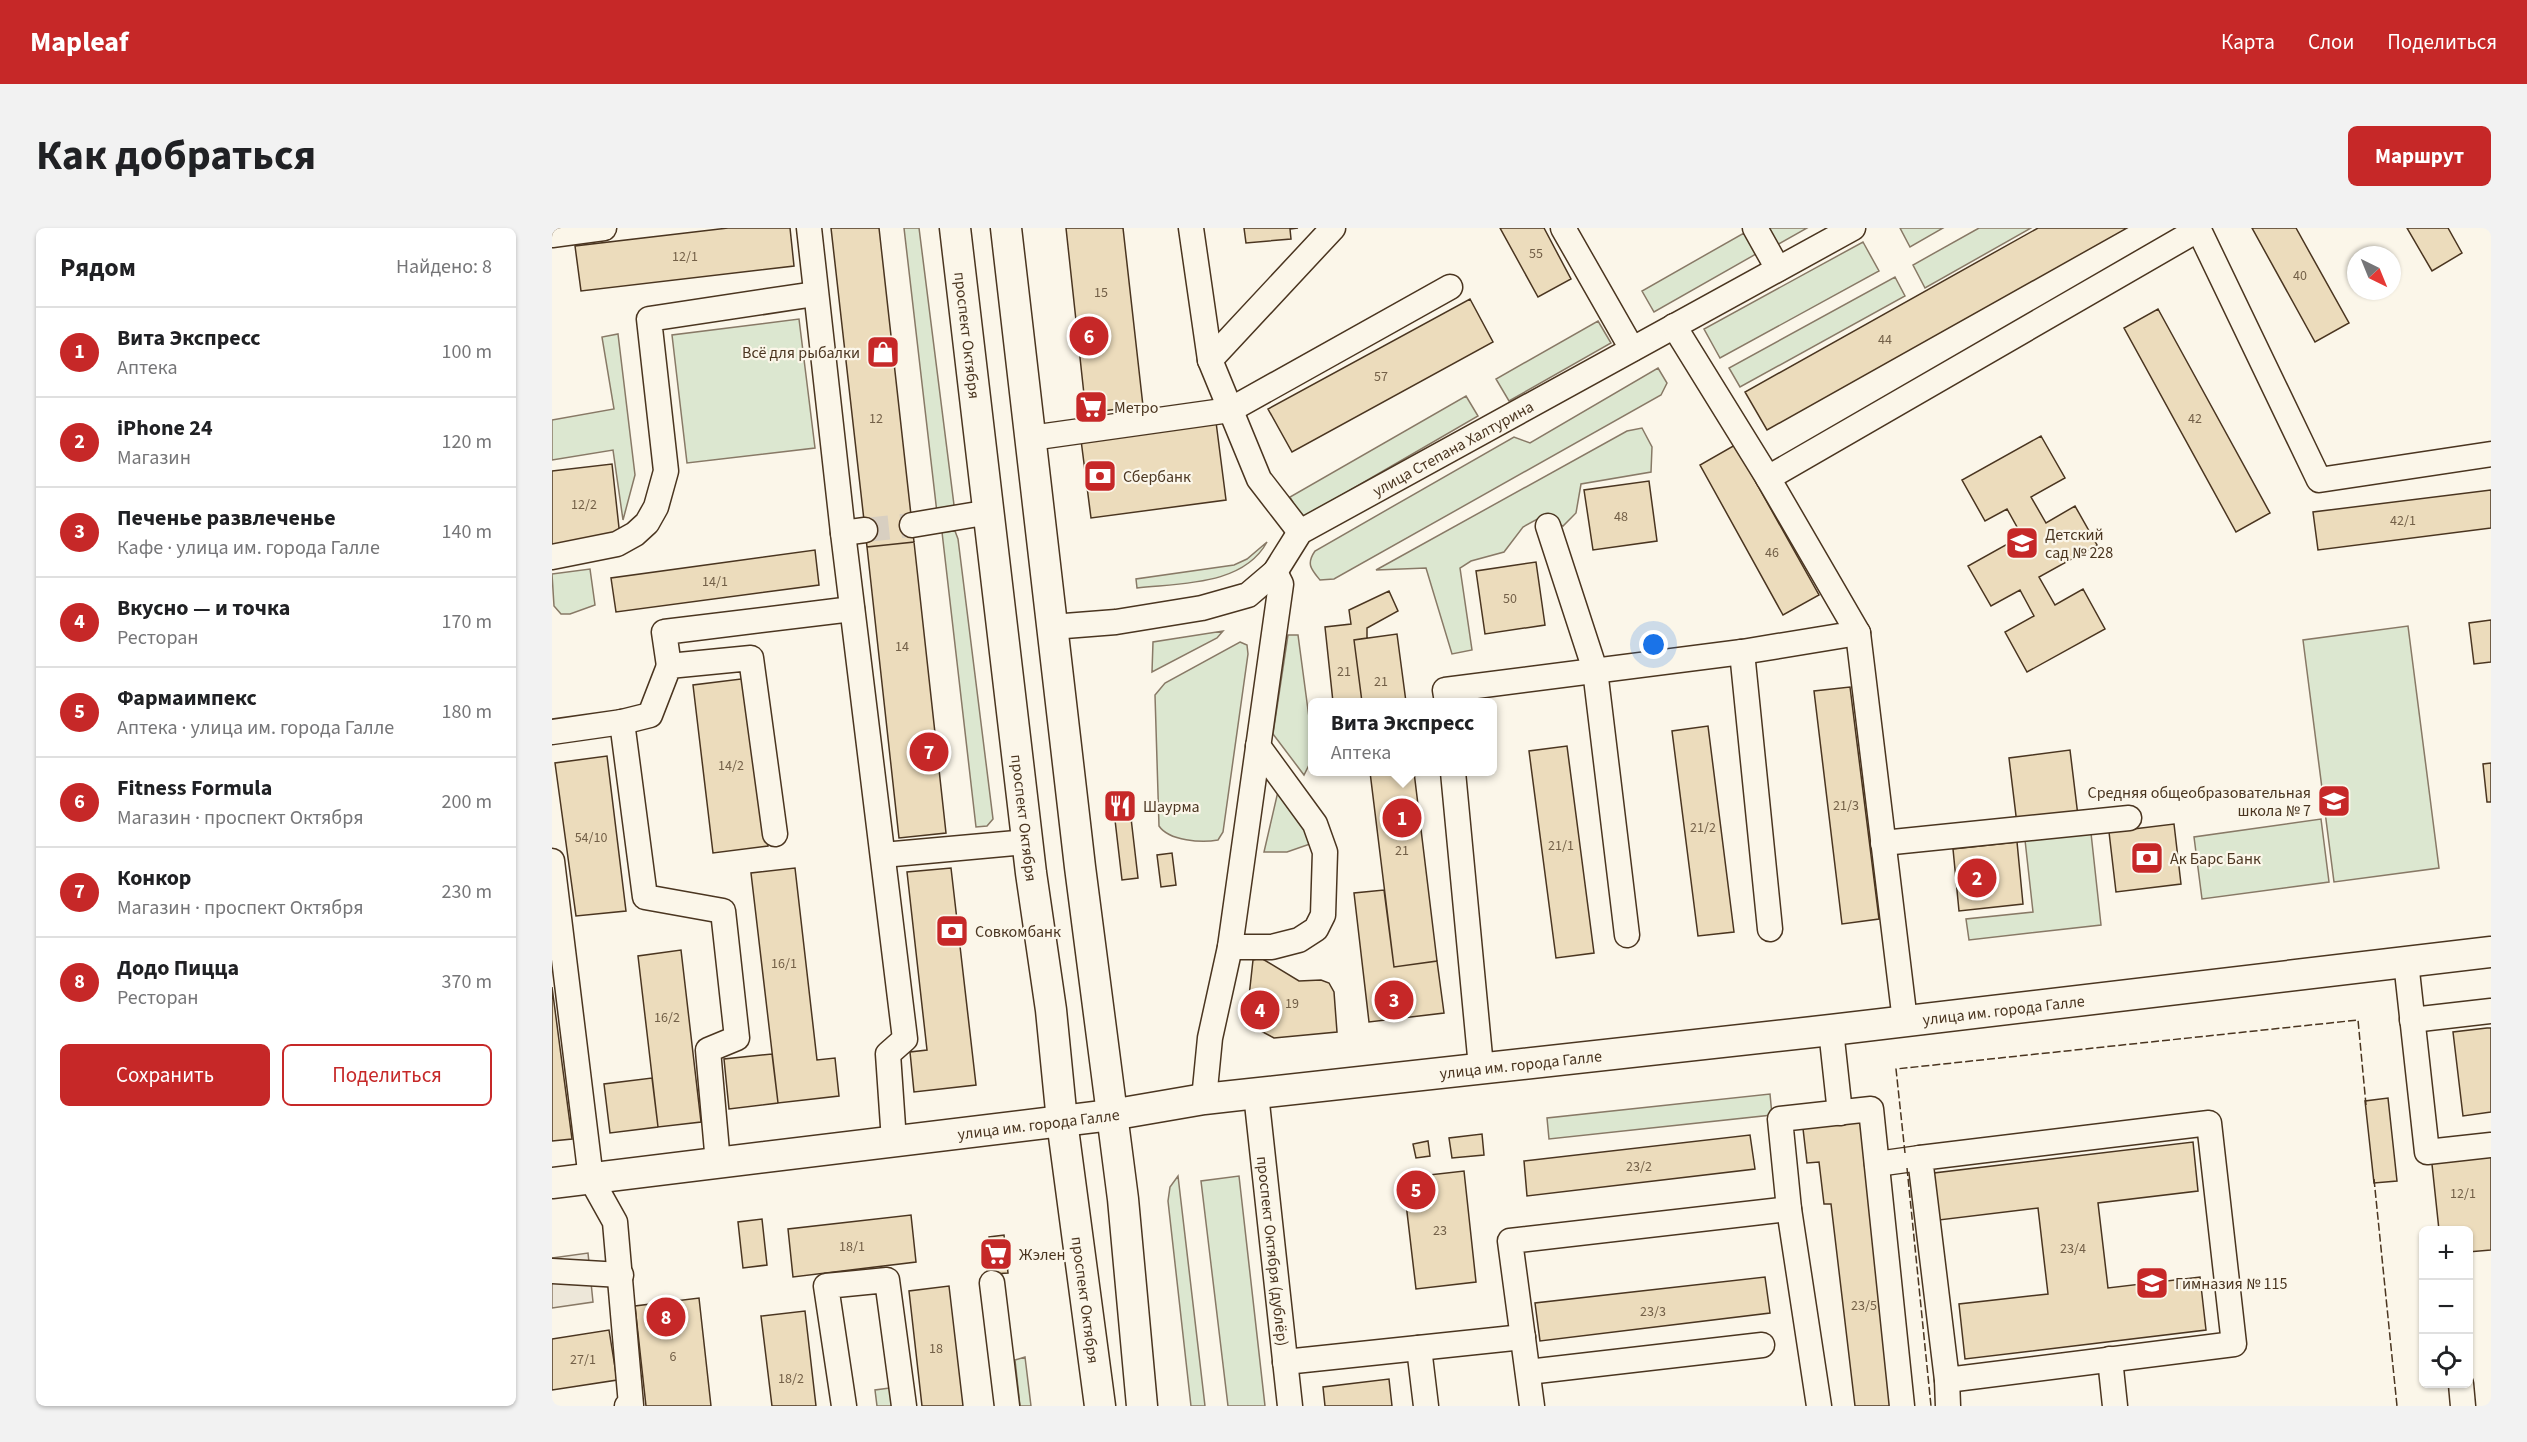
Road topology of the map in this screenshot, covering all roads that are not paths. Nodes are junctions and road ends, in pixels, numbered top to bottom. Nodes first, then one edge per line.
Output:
1 (604, 228) edge
2 (809, 228) edge
3 (955, 228) edge
4 (1006, 228) edge
5 (1191, 228) edge
6 (1333, 228) edge
7 (1563, 228) edge
8 (1755, 228) edge
9 (1853, 228) edge
10 (2199, 229) edge
11 (552, 235) edge
12 (1778, 269) junction
13 (1450, 287) dead end
14 (815, 294) junction
15 (1674, 326) junction
16 (1632, 350) junction
17 (1210, 360) junction
18 (1230, 410) junction
19 (1031, 438) junction
20 (2491, 454) edge
21 (1768, 478) junction
22 (990, 513) junction
23 (912, 525) tunnel mouth
24 (1548, 526) dead end
25 (1300, 532) junction
26 (552, 557) edge
27 (1275, 572) junction
28 (852, 609) junction
29 (1053, 627) junction
30 (1858, 633) junction
31 (1742, 652) junction
32 (669, 666) junction
33 (1594, 670) junction
34 (1446, 698) edge
35 (622, 722) junction
36 (552, 732) edge
37 (1258, 746) junction
38 (1453, 776) edge
39 (2129, 818) dead end
40 (775, 834) dead end
41 (1027, 842) junction
42 (1883, 843) junction
43 (882, 855) junction
44 (552, 861) edge
45 (1080, 867) junction
46 (1031, 873) junction
47 (1770, 929) dead end
48 (1627, 935) dead end
49 (1230, 947) junction
50 (2491, 952) edge
51 (2406, 962) junction
52 (2491, 1011) edge
53 (2412, 1020) junction
54 (1905, 1022) junction
55 (1831, 1030) junction
56 (1481, 1067) junction
57 (1256, 1094) junction
58 (1204, 1099) junction
59 (1840, 1113) junction
60 (1111, 1114) junction
61 (1062, 1121) junction
62 (894, 1142) junction
63 (2491, 1145) edge
64 (1920, 1158) junction
65 (718, 1163) junction
66 (1877, 1164) junction
67 (591, 1179) junction
68 (552, 1183) edge
69 (1789, 1209) junction
70 (552, 1271) edge
71 (621, 1275) junction
72 (992, 1283) dead end
73 (1523, 1337) junction
74 (1762, 1346) dead end
75 (1419, 1348) junction
76 (1136, 1355) junction
77 (2110, 1359) junction
78 (1095, 1360) junction
79 (1285, 1362) junction
80 (1528, 1372) junction
81 (1947, 1380) junction
82 (2461, 1388) edge
83 (627, 1406) edge
84 (844, 1406) edge
85 (904, 1406) edge
86 (1007, 1406) edge
87 (1100, 1406) edge
88 (1142, 1406) edge
89 (1290, 1406) edge
90 (1426, 1406) edge
91 (1532, 1406) edge
92 (1819, 1406) edge
93 (1902, 1406) edge
94 (1948, 1406) edge
95 (2115, 1406) edge
96 (2463, 1406) edge

1 - 11 street
2 - 14 street
3 - 22 main road, проспект Октября
4 - 19 main road
5 - 17 street
6 - 17 street
7 - 16 street
8 - 12 street
9 - 12 street, улица Степана Халтурина
10 - 20 street
10 - 21 street
12 - 15 street, улица Степана Халтурина
13 - 18 street
14 - 26 street
14 - 28 street
15 - 16 street, улица Степана Халтурина
15 - 21 street
16 - 25 street, улица Степана Халтурина
17 - 18 street
18 - 19 street
18 - 25 street
19 - 29 main road
21 - 30 street
22 - 23 street
22 - 41 main road, проспект Октября
24 - 33 street
25 - 27 street, улица Степана Халтурина
27 - 29 street, улица Степана Халтурина
27 - 37 street
28 - 32 street
28 - 43 street
29 - 45 main road
30 - 31 street
30 - 42 street
31 - 33 street
31 - 47 street
32 - 35 street
32 - 40 street
33 - 34 street
33 - 48 street
35 - 36 street
35 - 65 street
37 - 49 street
37 - 49 street
38 - 56 street
39 - 42 street
41 - 43 street
41 - 46 main road, проспект Октября
42 - 54 street
43 - 62 street
44 - 67 street
45 - 46 main road
45 - 60 main road
46 - 61 main road, проспект Октября
49 - 58 street
50 - 51 main road, улица им. города Галле
51 - 53 street
51 - 54 main road, улица им. города Галле
52 - 53 street
53 - 63 street
54 - 55 main road, улица им. города Галле
55 - 56 main road, улица им. города Галле
55 - 59 street
56 - 57 main road, улица им. города Галле
57 - 58 main road, улица им. города Галле
57 - 79 street, проспект Октября (дублёр)
58 - 60 main road, улица им. города Галле
59 - 66 street
59 - 69 street
60 - 61 main road, улица им. города Галле
60 - 76 main road
61 - 62 main road, улица им. города Галле
61 - 78 main road, проспект Октября
62 - 65 main road, улица им. города Галле
64 - 66 street
64 - 77 street
64 - 81 street
65 - 67 main road, улица им. города Галле
66 - 93 street
67 - 68 main road, улица им. города Галле
67 - 71 street
69 - 73 street
69 - 92 street
70 - 71 street
71 - 83 street
72 - 86 street
73 - 75 street
73 - 80 street
74 - 80 street
75 - 79 street
75 - 90 street
76 - 78 main road
76 - 88 main road
77 - 81 street
77 - 95 street
78 - 87 main road, проспект Октября
79 - 89 street, проспект Октября (дублёр)
80 - 91 street
81 - 94 street
82 - 96 street
84 - 85 street

